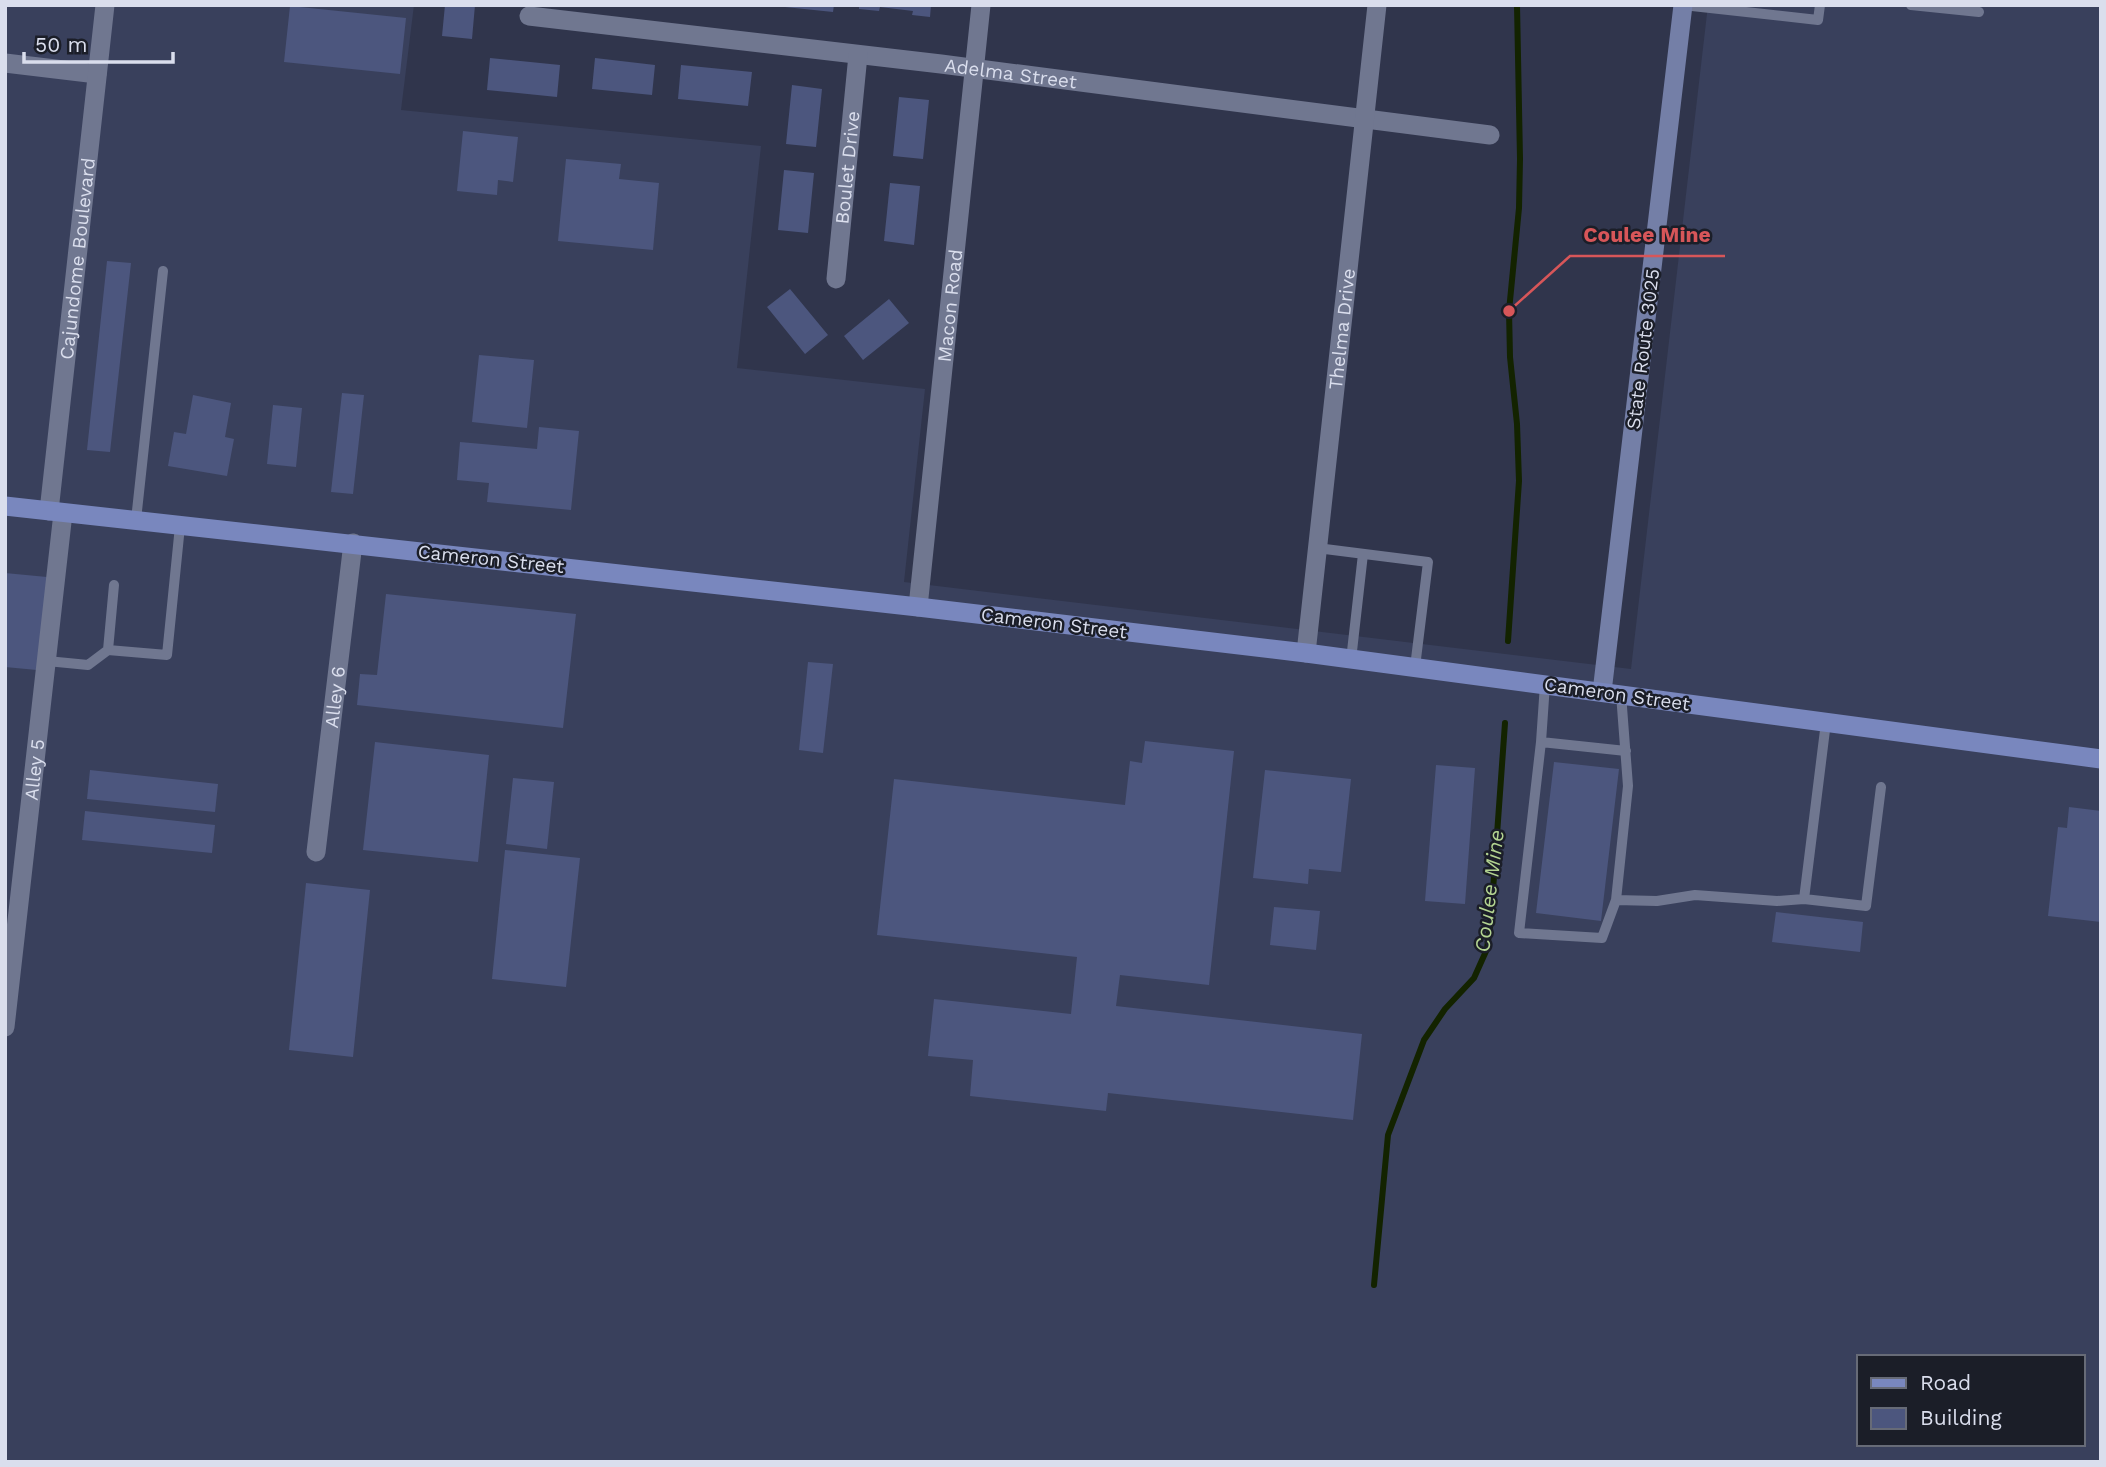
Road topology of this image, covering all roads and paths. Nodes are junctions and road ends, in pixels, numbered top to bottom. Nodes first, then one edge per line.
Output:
1 (105, 5) edge
2 (981, 5) edge
3 (1377, 5) edge
4 (1683, 5) edge
5 (1820, 5) edge
6 (1911, 5) edge
7 (1979, 12) dead end
8 (529, 16) dead end
9 (858, 55) junction
10 (5, 64) edge
11 (974, 70) junction
12 (97, 74) junction
13 (1365, 120) junction
14 (1490, 135) dead end
15 (163, 271) dead end
16 (836, 279) dead end
17 (5, 506) edge
18 (56, 512) junction
19 (136, 520) junction
20 (180, 526) junction
21 (353, 543) junction
22 (1317, 548) junction
23 (1363, 554) junction
24 (114, 585) dead end
25 (918, 607) junction
26 (108, 650) junction
27 (1306, 653) junction
28 (1351, 660) junction
29 (47, 661) junction
30 (1415, 667) junction
31 (1545, 684) junction
32 (1612, 693) junction
33 (1826, 722) junction
34 (1541, 742) junction
35 (1626, 751) junction
36 (2101, 759) edge
37 (1881, 787) dead end
38 (316, 852) dead end
39 (1804, 899) junction
40 (1616, 900) junction
41 (5, 1027) edge

1 - 12 street, Cajundome Boulevard
2 - 11 street, Macon Road
3 - 13 street, Thelma Drive
4 - 5 lane
4 - 32 main road, State Route 3025
6 - 7 lane
8 - 9 street, Adelma Street
9 - 11 street, Adelma Street
9 - 16 street, Boulet Drive
10 - 12 street
11 - 13 street, Adelma Street
11 - 25 street, Macon Road
12 - 18 street, Cajundome Boulevard
13 - 14 street, Adelma Street
13 - 22 street, Thelma Drive
15 - 19 lane
17 - 18 main road, Cameron Street
18 - 19 main road, Cameron Street
18 - 29 street, Alley 5
19 - 20 main road, Cameron Street
20 - 21 main road, Cameron Street
20 - 26 lane
21 - 25 main road, Cameron Street
21 - 38 street, Alley 6
22 - 23 lane
22 - 27 street, Thelma Drive
23 - 28 lane
23 - 30 lane
24 - 26 lane
25 - 27 main road, Cameron Street
26 - 29 lane
27 - 28 main road, Cameron Street
28 - 30 main road, Cameron Street
29 - 41 street, Alley 5
30 - 31 main road, Cameron Street
31 - 32 main road, Cameron Street
31 - 34 lane
32 - 33 main road, Cameron Street
32 - 35 lane
33 - 36 main road, Cameron Street
33 - 39 lane
34 - 35 lane
34 - 40 lane
35 - 40 lane
37 - 39 lane
39 - 40 lane

